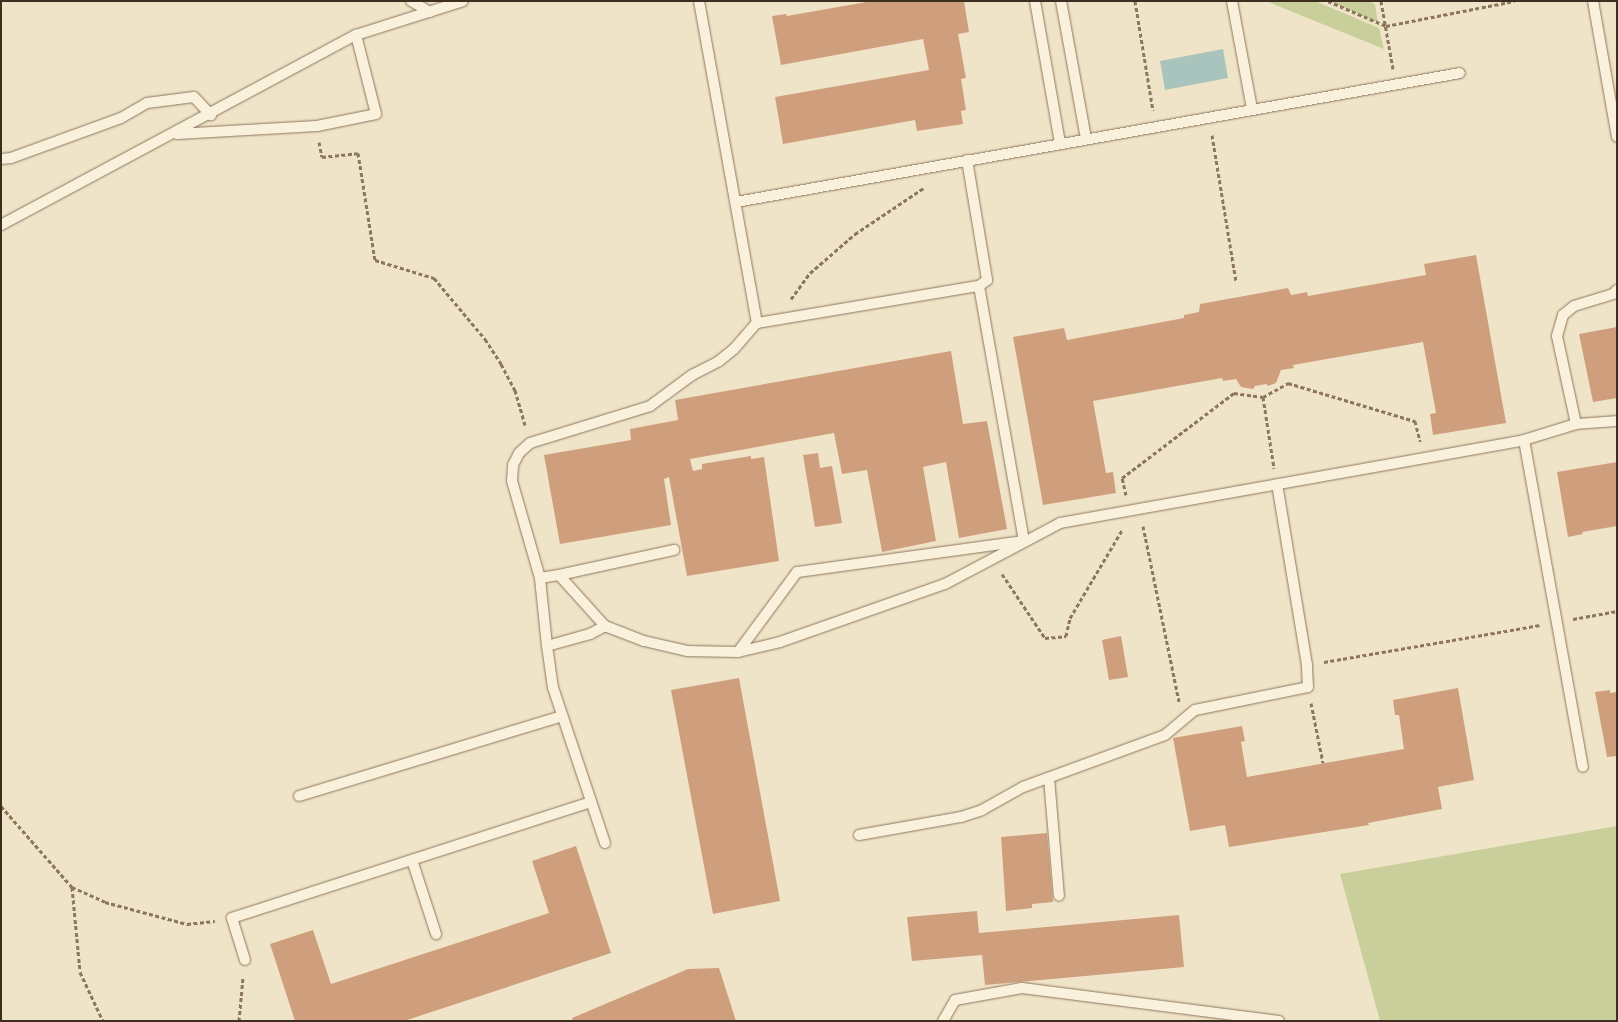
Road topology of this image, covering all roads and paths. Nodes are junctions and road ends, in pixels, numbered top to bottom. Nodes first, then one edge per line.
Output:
1 (411, 1) edge
2 (463, 1) edge
3 (699, 1) edge
4 (1035, 1) edge
5 (1061, 1) edge
6 (1135, 1) edge
7 (1232, 1) edge
8 (1328, 1) edge
9 (1381, 1) edge
10 (1515, 1) edge
11 (1593, 1) edge
12 (430, 12) junction
13 (1386, 26) junction
14 (356, 35) junction
15 (1460, 73) dead end
16 (1395, 84) junction
17 (1252, 109) junction
18 (211, 115) junction
19 (1209, 117) junction
20 (317, 126) junction
21 (1156, 126) junction
22 (174, 134) junction
23 (1617, 137) edge
24 (1086, 139) junction
25 (1060, 143) junction
26 (1, 159) edge
27 (968, 160) junction
28 (932, 184) dead end
29 (736, 202) junction
30 (1, 225) edge
31 (1236, 282) dead end
32 (979, 286) junction
33 (1617, 290) edge
34 (785, 304) dead end
35 (757, 323) junction
36 (1263, 397) junction
37 (1617, 421) edge
38 (1576, 424) junction
39 (1524, 440) junction
40 (530, 443) junction
41 (1424, 457) junction
42 (1277, 484) junction
43 (1131, 510) junction
44 (1024, 541) junction
45 (674, 550) dead end
46 (992, 558) junction
47 (559, 575) junction
48 (540, 578) junction
49 (1617, 611) edge
50 (1557, 622) junction
51 (605, 626) junction
52 (547, 646) junction
53 (738, 652) junction
54 (1307, 665) junction
55 (1308, 687) junction
56 (562, 716) junction
57 (1183, 720) junction
58 (1323, 764) dead end
59 (1583, 767) dead end
60 (1048, 778) junction
61 (299, 796) dead end
62 (591, 802) junction
63 (1, 806) edge
64 (859, 835) dead end
65 (605, 843) dead end
66 (412, 860) junction
67 (72, 887) junction
68 (1059, 896) dead end
69 (232, 918) junction
70 (436, 934) dead end
71 (245, 960) joint
72 (103, 1021) edge
73 (239, 1021) edge
74 (943, 1021) edge
75 (1280, 1021) edge

1 - 12 lane
2 - 12 lane
3 - 29 lane
4 - 25 lane
5 - 24 lane
6 - 21 path
7 - 17 lane
8 - 13 path
9 - 13 path
10 - 13 path
11 - 23 lane
12 - 14 lane
13 - 16 path
14 - 18 lane
14 - 20 lane
15 - 16 lane
16 - 17 lane
17 - 19 lane
18 - 22 lane
18 - 26 lane
19 - 21 lane
19 - 31 path
20 - 22 lane
20 - 40 path
21 - 24 lane
22 - 30 lane
24 - 25 lane
25 - 27 lane
27 - 29 lane
27 - 32 lane
28 - 34 path
29 - 35 lane
32 - 35 lane
32 - 44 lane
33 - 38 lane
35 - 40 lane
36 - 41 path
36 - 42 path
36 - 43 path
37 - 38 lane
38 - 39 lane
39 - 41 lane
39 - 50 lane
40 - 48 lane
41 - 42 lane
42 - 43 lane
42 - 54 lane
43 - 44 lane
43 - 46 path
43 - 57 path
44 - 46 lane
44 - 53 lane
45 - 47 lane
46 - 53 lane
47 - 48 lane
47 - 51 lane
48 - 52 lane
49 - 50 path
50 - 54 path
50 - 59 lane
51 - 52 lane
51 - 53 lane
52 - 56 lane
54 - 55 lane
55 - 57 lane
55 - 58 path
56 - 61 lane
56 - 62 lane
57 - 60 lane
60 - 64 lane
60 - 68 lane
62 - 65 lane
62 - 66 lane
63 - 67 path
66 - 69 lane
66 - 70 lane
67 - 69 path
67 - 72 path
69 - 71 lane
71 - 73 path
74 - 75 lane

